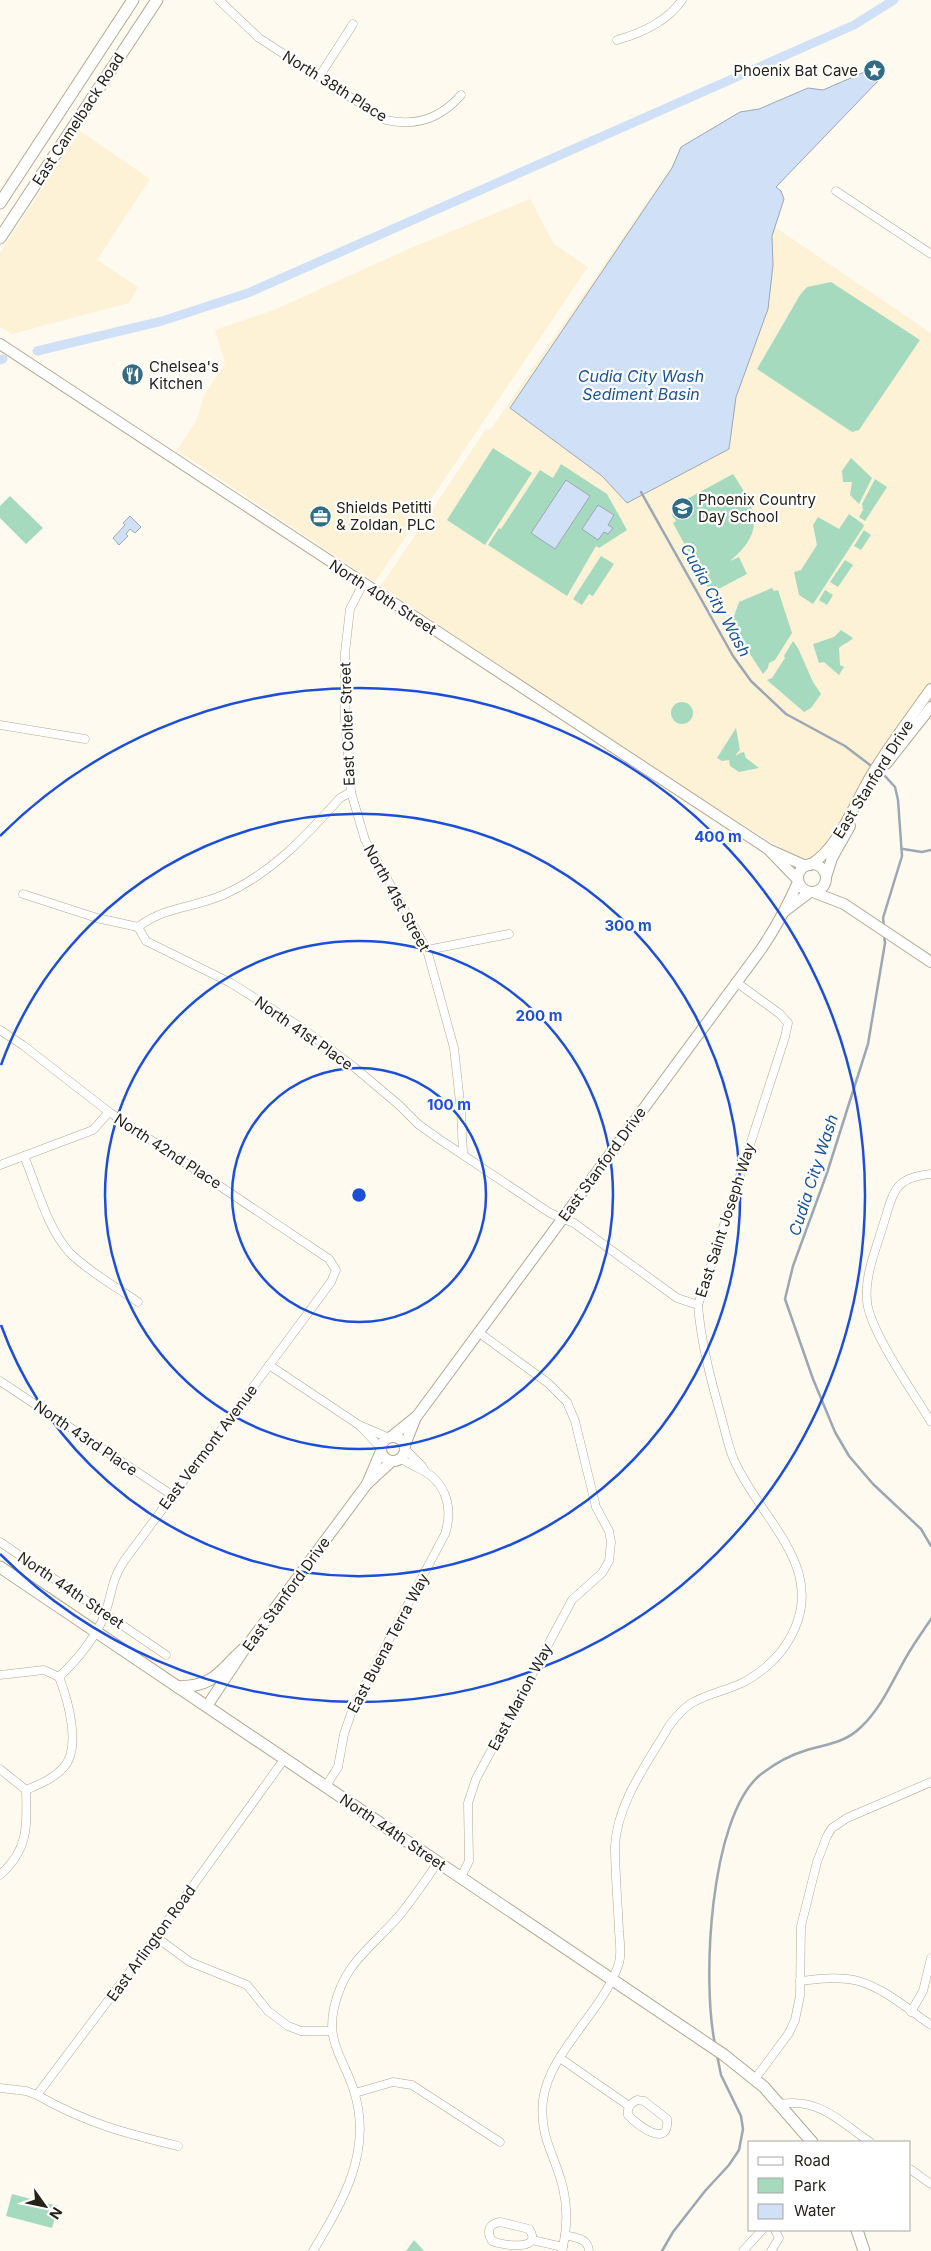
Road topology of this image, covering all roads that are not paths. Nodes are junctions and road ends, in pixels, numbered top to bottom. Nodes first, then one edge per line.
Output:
1 (133, 0) edge
2 (157, 0) edge
3 (219, 0) edge
4 (682, 0) edge
5 (352, 24) dead end
6 (617, 40) dead end
7 (319, 77) junction
8 (461, 95) dead end
9 (67, 101) junction
10 (82, 113) junction
11 (836, 191) dead end
12 (0, 203) edge
13 (0, 238) edge
14 (931, 254) edge
15 (2, 345) edge
16 (363, 584) junction
17 (931, 690) edge
18 (931, 707) edge
19 (0, 725) edge
20 (85, 739) dead end
21 (351, 792) junction
22 (768, 849) junction
23 (808, 865) junction
24 (826, 878) junction
25 (798, 881) junction
26 (812, 892) junction
27 (23, 894) dead end
28 (844, 904) junction
29 (785, 911) junction
30 (138, 927) junction
31 (509, 934) dead end
32 (427, 950) junction
33 (931, 962) edge
34 (736, 982) junction
35 (0, 1030) edge
36 (109, 1112) junction
37 (463, 1153) junction
38 (24, 1156) junction
39 (0, 1166) edge
40 (931, 1174) edge
41 (562, 1218) junction
42 (336, 1270) joint
43 (138, 1302) dead end
44 (698, 1305) junction
45 (478, 1332) junction
46 (269, 1365) junction
47 (0, 1380) edge
48 (417, 1416) junction
49 (931, 1422) edge
50 (359, 1425) junction
51 (390, 1438) junction
52 (405, 1447) junction
53 (382, 1450) junction
54 (396, 1460) junction
55 (424, 1470) junction
56 (367, 1484) junction
57 (172, 1495) junction
58 (0, 1542) edge
59 (0, 1567) edge
60 (104, 1613) junction
61 (95, 1631) junction
62 (246, 1648) junction
63 (166, 1655) dead end
64 (0, 1676) edge
65 (59, 1677) junction
66 (178, 1687) junction
67 (207, 1706) junction
68 (285, 1758) junction
69 (0, 1769) edge
70 (931, 1782) edge
71 (326, 1786) junction
72 (26, 1790) junction
73 (438, 1862) junction
74 (0, 1875) edge
75 (461, 1877) junction
76 (156, 1937) junction
77 (931, 1958) edge
78 (613, 1979) junction
79 (800, 1981) junction
80 (911, 2012) junction
81 (931, 2025) edge
82 (331, 2031) junction
83 (560, 2058) junction
84 (755, 2079) junction
85 (0, 2088) edge
86 (355, 2093) junction
87 (37, 2095) junction
88 (780, 2104) junction
89 (629, 2106) junction
90 (811, 2141) edge
91 (869, 2141) edge
92 (500, 2142) dead end
93 (178, 2146) dead end
94 (911, 2170) edge
95 (931, 2184) edge
96 (761, 2231) edge
97 (776, 2231) edge
98 (857, 2231) edge
99 (565, 2235) junction
100 (532, 2240) junction
101 (563, 2249) edge
102 (313, 2251) edge
103 (589, 2251) edge
104 (743, 2251) edge
105 (771, 2251) edge
106 (864, 2251) edge

1 - 9 main road, East Camelback Road
2 - 10 main road, East Camelback Road
3 - 7 street, North 38th Place
4 - 6 street
5 - 7 street
7 - 8 street, North 38th Place
9 - 10 main road
9 - 12 main road, East Camelback Road
10 - 13 main road, East Camelback Road
11 - 14 street
15 - 16 street, North 40th Street
16 - 21 street, East Colter Street
16 - 22 street, North 40th Street
17 - 23 street, East Stanford Drive
18 - 24 street, East Stanford Drive
19 - 20 street
21 - 30 street, East Colter Street
21 - 32 street, North 41st Street
22 - 23 street, North 40th Street
22 - 25 street, North 40th Street
23 - 24 street
23 - 25 street
24 - 26 street
24 - 28 street
25 - 26 street
25 - 29 street, East Stanford Drive
26 - 28 street
26 - 29 street, East Stanford Drive
27 - 30 street
28 - 33 street
29 - 34 street, East Stanford Drive
30 - 37 street, North 41st Place
31 - 32 street
32 - 37 street, North 41st Street
34 - 41 street, East Stanford Drive
34 - 44 street, East Saint Joseph Way
35 - 36 street, North 42nd Place
36 - 38 street
36 - 42 street, North 42nd Place
37 - 41 street, North 41st Place
38 - 39 street
38 - 43 street
40 - 49 street
41 - 44 street, North 41st Place
41 - 45 street, East Stanford Drive
42 - 46 street, East Vermont Avenue
44 - 78 street, East Saint Joseph Way
45 - 48 street, East Stanford Drive
45 - 75 street, East Marion Way
46 - 50 street
46 - 57 street, East Vermont Avenue
47 - 57 street, North 43rd Place
48 - 51 street, East Stanford Drive
48 - 52 street, East Stanford Drive
50 - 51 street
50 - 53 street
51 - 52 street
51 - 53 street, East Stanford Drive
52 - 54 street, East Stanford Drive
52 - 55 street
53 - 54 street
53 - 56 street, East Stanford Drive
54 - 55 street
54 - 56 street, East Stanford Drive
55 - 71 street, East Buena Terra Way
56 - 62 street, East Stanford Drive
57 - 60 street, East Vermont Avenue
58 - 60 street, North 44th Street
59 - 61 main road, North 44th Street
60 - 61 street, East Vermont Avenue
60 - 63 street, North 44th Street
61 - 65 street, East Vermont Avenue
61 - 66 main road, North 44th Street
62 - 66 main road
62 - 67 street, East Stanford Drive
64 - 65 street
65 - 72 street
66 - 67 main road, North 44th Street
67 - 68 main road, North 44th Street
68 - 71 main road, North 44th Street
68 - 76 street, East Arlington Road
69 - 72 street
70 - 79 street
71 - 73 main road, North 44th Street
72 - 74 street
73 - 75 main road, North 44th Street
73 - 82 street
75 - 78 main road, North 44th Street
76 - 82 street
76 - 87 street, East Arlington Road
77 - 80 street
78 - 83 street, East Saint Joseph Way
78 - 84 main road, North 44th Street
79 - 80 street
79 - 84 street
80 - 81 street
82 - 86 street
83 - 89 street
83 - 99 street, East Saint Joseph Way
84 - 88 main road, North 44th Street
85 - 87 street
86 - 92 street
86 - 102 street
87 - 93 street
88 - 90 main road, North 44th Street
88 - 91 street
89 - 89 street
94 - 95 street
96 - 104 street
97 - 105 street
98 - 106 main road
99 - 101 street, East Saint Joseph Way
99 - 103 street
100 - 100 street
100 - 101 street

